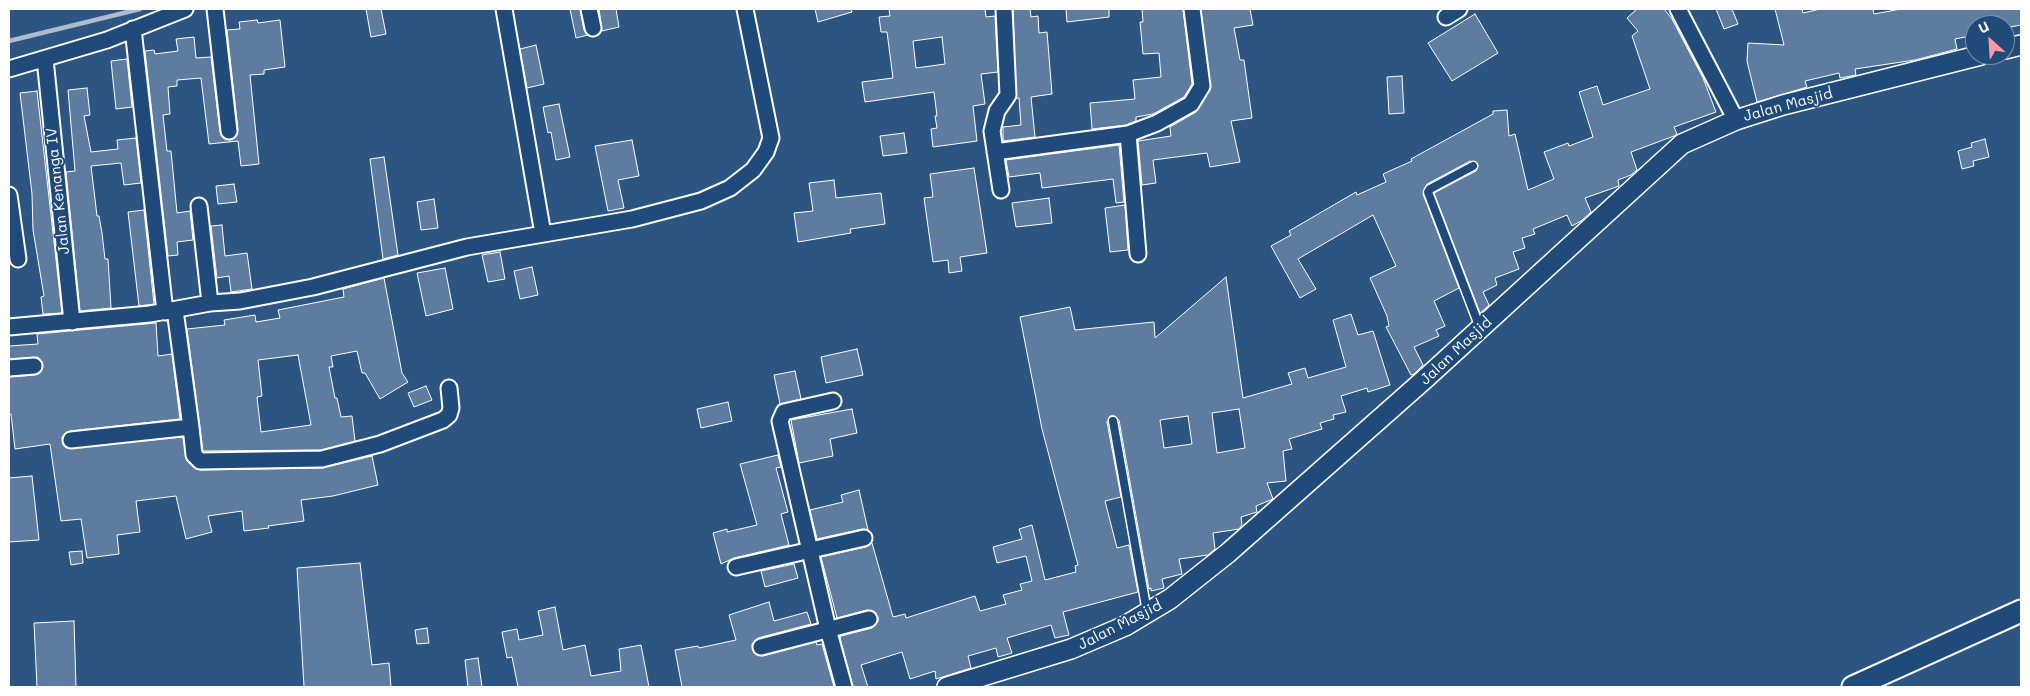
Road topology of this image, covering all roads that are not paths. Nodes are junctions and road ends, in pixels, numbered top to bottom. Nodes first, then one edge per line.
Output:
1 (185, 9) edge
2 (215, 9) edge
3 (504, 9) edge
4 (589, 9) edge
5 (745, 9) edge
6 (1004, 9) edge
7 (1192, 9) edge
8 (1459, 9) edge
9 (1678, 9) edge
10 (1446, 16) dead end
11 (593, 28) dead end
12 (133, 29) junction
13 (45, 59) junction
14 (1965, 59) edge
15 (9, 69) edge
16 (1736, 120) junction
17 (229, 132) dead end
18 (1128, 134) junction
19 (995, 152) junction
20 (1473, 166) dead end
21 (1001, 190) dead end
22 (9, 195) edge
23 (199, 206) dead end
24 (543, 234) junction
25 (1138, 254) dead end
26 (18, 259) dead end
27 (210, 303) junction
28 (170, 311) junction
29 (72, 322) junction
30 (9, 327) edge
31 (1480, 328) junction
32 (34, 366) dead end
33 (9, 368) edge
34 (449, 388) dead end
35 (833, 401) dead end
36 (1113, 421) dead end
37 (191, 427) junction
38 (71, 440) dead end
39 (864, 538) dead end
40 (809, 552) junction
41 (736, 567) dead end
42 (2021, 611) edge
43 (1147, 614) junction
44 (869, 618) dead end
45 (828, 629) junction
46 (761, 647) dead end
47 (844, 687) edge
48 (947, 687) edge
49 (1853, 687) edge

1 - 12 street
2 - 17 street
3 - 24 street
4 - 11 street
5 - 24 street
6 - 19 street
7 - 18 street
8 - 10 street
9 - 16 street
12 - 13 street
12 - 28 street
13 - 15 street
13 - 29 street, Jalan Kenanga IV
14 - 16 street, Jalan Masjid
16 - 31 street, Jalan Masjid
18 - 19 street
18 - 25 street
19 - 21 street
20 - 31 lane
22 - 26 street
23 - 27 street
24 - 27 street
27 - 28 street
28 - 29 street
28 - 37 street
29 - 30 street
31 - 43 street, Jalan Masjid
32 - 33 street
34 - 37 street
35 - 40 street
36 - 43 lane
37 - 38 street
39 - 40 street
40 - 41 street
40 - 45 street
42 - 49 main road
43 - 48 street, Jalan Masjid
44 - 45 street
45 - 46 street
45 - 47 street

